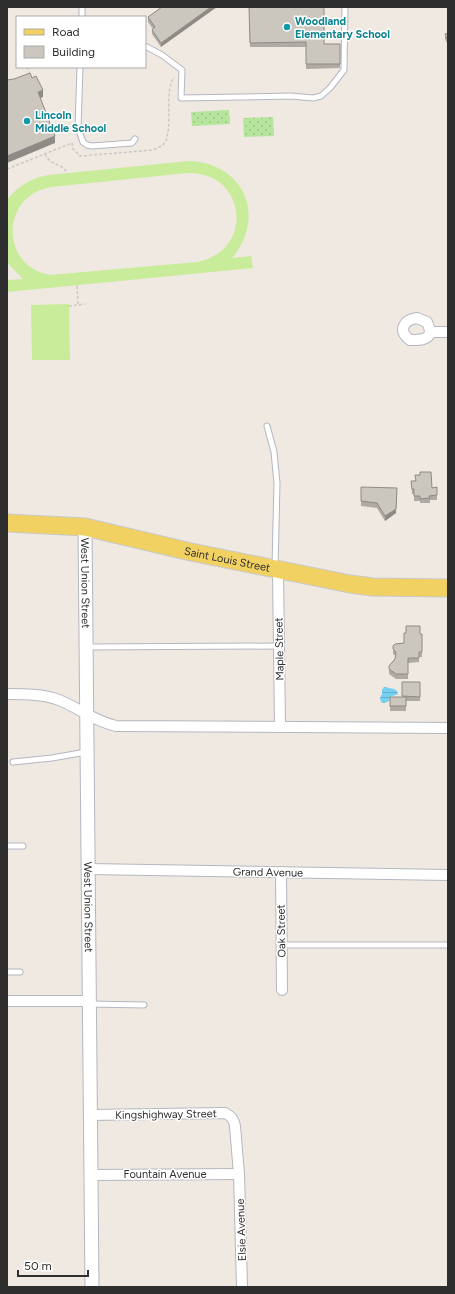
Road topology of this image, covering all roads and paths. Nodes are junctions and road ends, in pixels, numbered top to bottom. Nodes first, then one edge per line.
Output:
1 (345, 7) edge
2 (146, 47) edge
3 (27, 68) edge
4 (80, 68) edge
5 (32, 78) edge
6 (135, 140) dead end
7 (45, 154) dead end
8 (68, 173) dead end
9 (77, 286) dead end
10 (85, 304) dead end
11 (78, 305) junction
12 (69, 306) dead end
13 (430, 332) dead end
14 (448, 332) edge
15 (267, 426) dead end
16 (7, 523) edge
17 (84, 526) junction
18 (276, 570) junction
19 (448, 588) edge
20 (279, 646) junction
21 (86, 647) junction
22 (7, 694) edge
23 (86, 714) junction
24 (280, 727) junction
25 (448, 728) edge
26 (87, 752) junction
27 (13, 762) dead end
28 (7, 846) edge
29 (23, 846) dead end
30 (88, 869) junction
31 (281, 872) junction
32 (448, 875) edge
33 (282, 945) junction
34 (448, 945) edge
35 (7, 972) edge
36 (20, 972) dead end
37 (282, 990) dead end
38 (7, 1001) edge
39 (89, 1002) junction
40 (144, 1005) dead end
41 (90, 1115) junction
42 (239, 1174) junction
43 (90, 1175) junction
44 (92, 1287) edge
45 (242, 1287) edge

1 - 2 lane
3 - 5 path
4 - 6 lane
7 - 8 path
9 - 11 path
10 - 11 path
11 - 12 path
13 - 14 street
15 - 18 lane
16 - 17 main road, Saint Louis Street
17 - 18 main road, Saint Louis Street
17 - 21 street, West Union Street
18 - 19 main road, Saint Louis Street
18 - 20 street, Maple Street
20 - 21 lane
20 - 24 street, Maple Street
21 - 23 street, West Union Street
22 - 23 street
23 - 24 street
23 - 26 street, West Union Street
24 - 25 street
26 - 27 lane
26 - 30 street, West Union Street
28 - 29 lane
30 - 31 street, Grand Avenue
30 - 39 street, West Union Street
31 - 32 street, Grand Avenue
31 - 33 street, Oak Street
33 - 34 lane
33 - 37 street, Oak Street
35 - 36 lane
38 - 39 street
39 - 40 lane
39 - 41 street, West Union Street
41 - 42 street, Kingshighway Street
41 - 43 street, West Union Street
42 - 43 street, Fountain Avenue
42 - 45 street, Elsie Avenue
43 - 44 street, West Union Street

